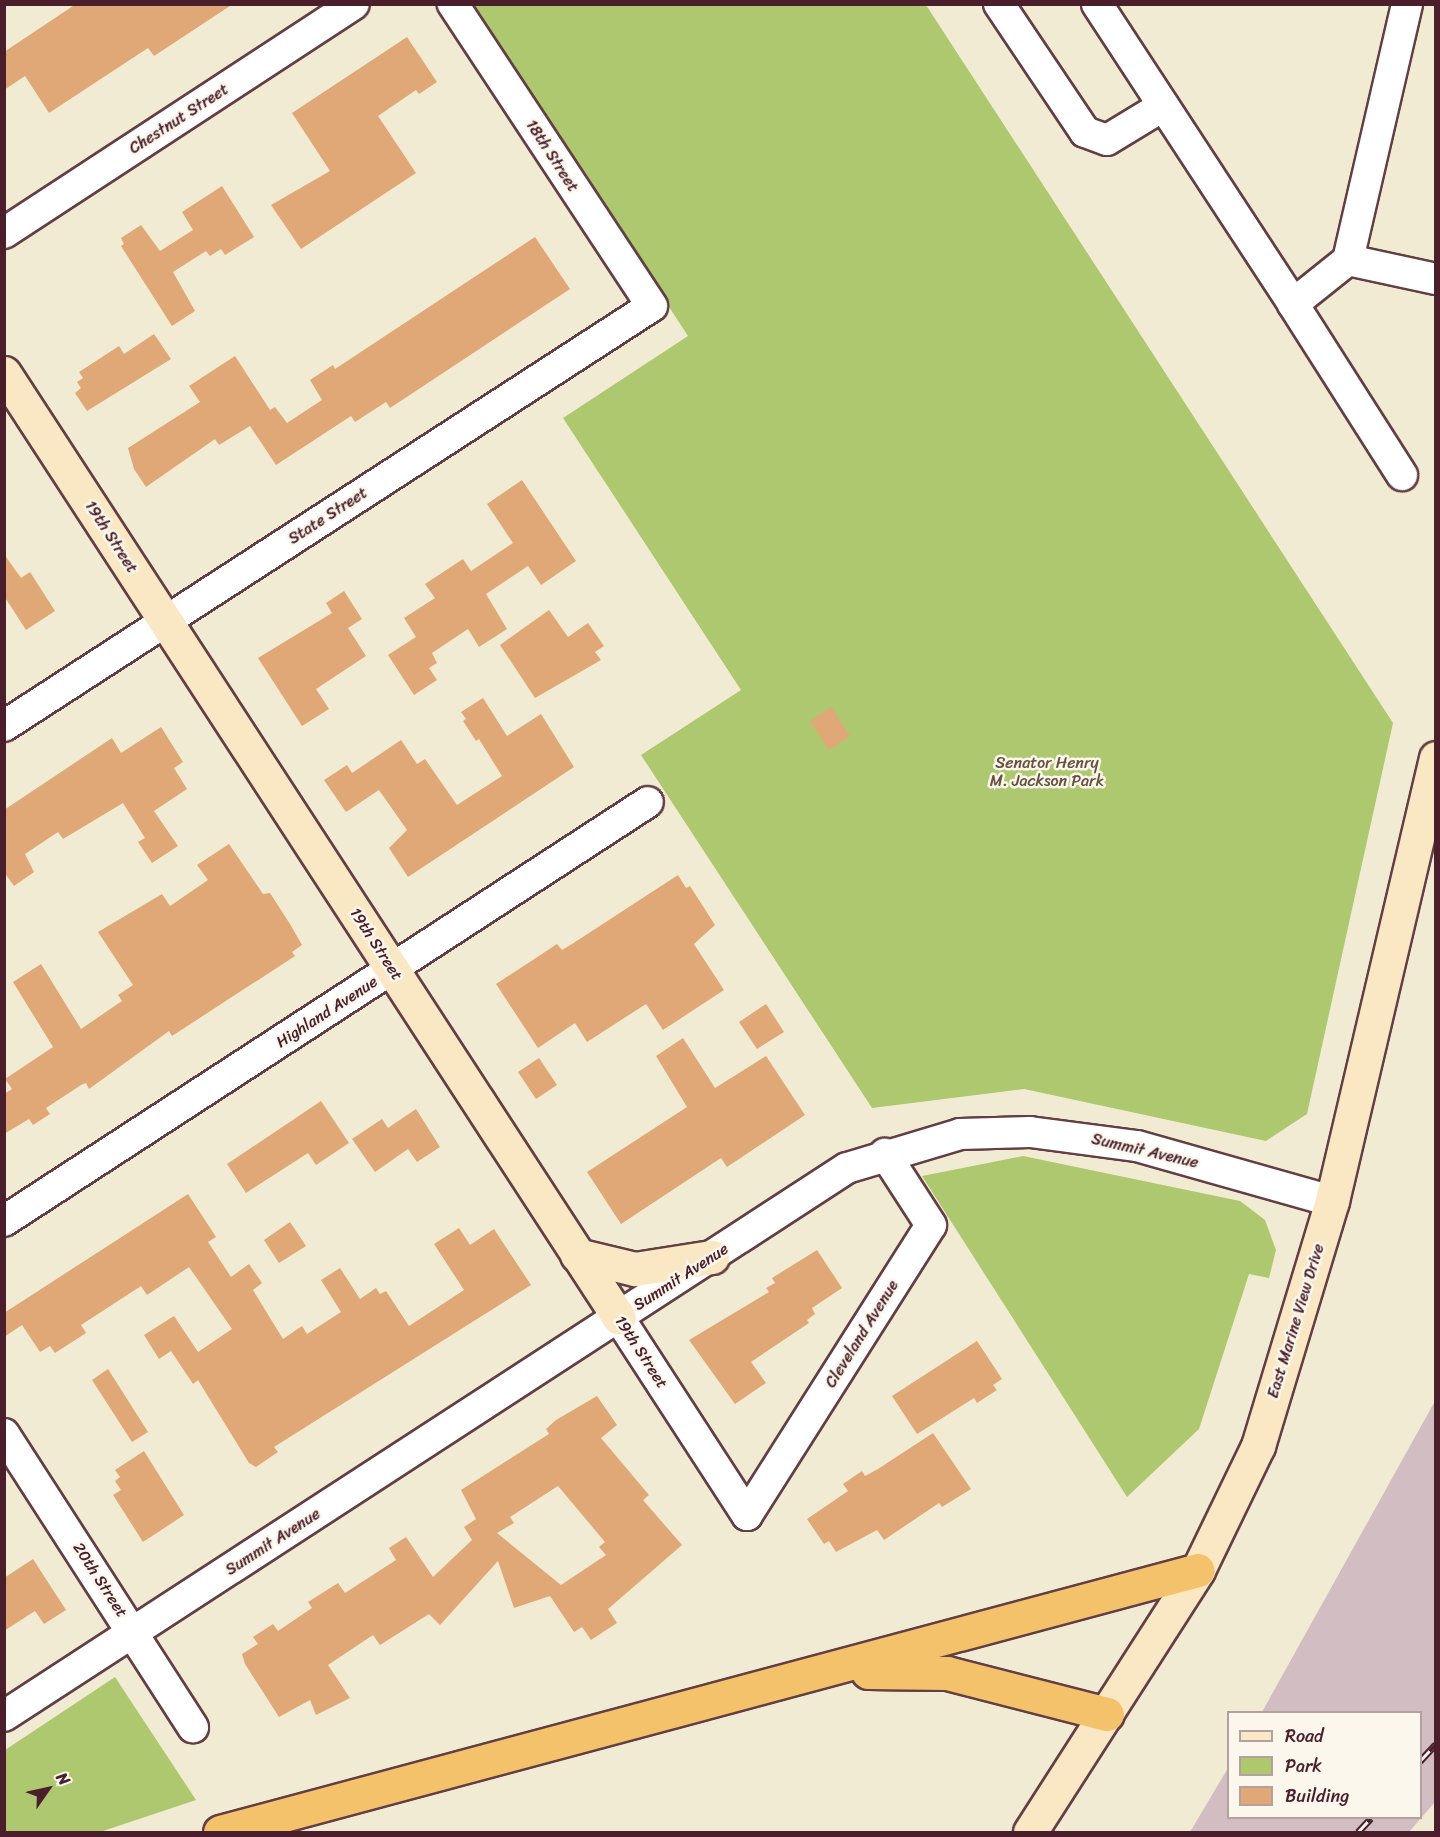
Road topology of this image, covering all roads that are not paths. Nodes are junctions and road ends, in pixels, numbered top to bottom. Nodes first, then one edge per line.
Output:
1 (354, 4) edge
2 (453, 4) edge
3 (999, 4) edge
4 (1097, 4) edge
5 (1407, 4) edge
6 (1163, 106) junction
7 (4, 233) edge
8 (1348, 260) junction
9 (1436, 279) edge
10 (1293, 304) junction
11 (652, 306) joint
12 (4, 373) edge
13 (1402, 475) dead end
14 (166, 621) junction
15 (4, 726) edge
16 (1436, 758) edge
17 (648, 802) dead end
18 (393, 970) junction
19 (885, 1154) junction
20 (1332, 1201) junction
21 (4, 1221) edge
22 (578, 1255) junction
23 (712, 1257) junction
24 (619, 1318) junction
25 (4, 1434) edge
26 (747, 1515) joint
27 (1198, 1570) junction
28 (133, 1632) junction
29 (831, 1671) junction
30 (1107, 1714) junction
31 (4, 1716) edge
32 (193, 1727) dead end
33 (220, 1833) edge
34 (1030, 1833) edge

1 - 7 street, Chestnut Street
2 - 11 street, 18th Street
3 - 6 street
4 - 6 street
5 - 8 street
6 - 10 street
8 - 9 street
8 - 10 street
10 - 13 street
11 - 14 street, State Street
12 - 14 street, 19th Street
14 - 15 street, State Street
14 - 18 street, 19th Street
16 - 20 street, East Marine View Drive
17 - 18 street, Highland Avenue
18 - 21 street, Highland Avenue
18 - 22 street, 19th Street
19 - 20 street, Summit Avenue
19 - 23 street, Summit Avenue
19 - 26 street, Cleveland Avenue
20 - 27 street, East Marine View Drive
22 - 23 street
22 - 24 street, 19th Street
23 - 24 street, Summit Avenue
24 - 26 street, 19th Street
24 - 28 street, Summit Avenue
25 - 28 street, 20th Street
27 - 29 highway
27 - 30 street, East Marine View Drive
28 - 31 street, Summit Avenue
28 - 32 street, 20th Street
29 - 30 highway
29 - 33 highway
30 - 34 street, East Marine View Drive

